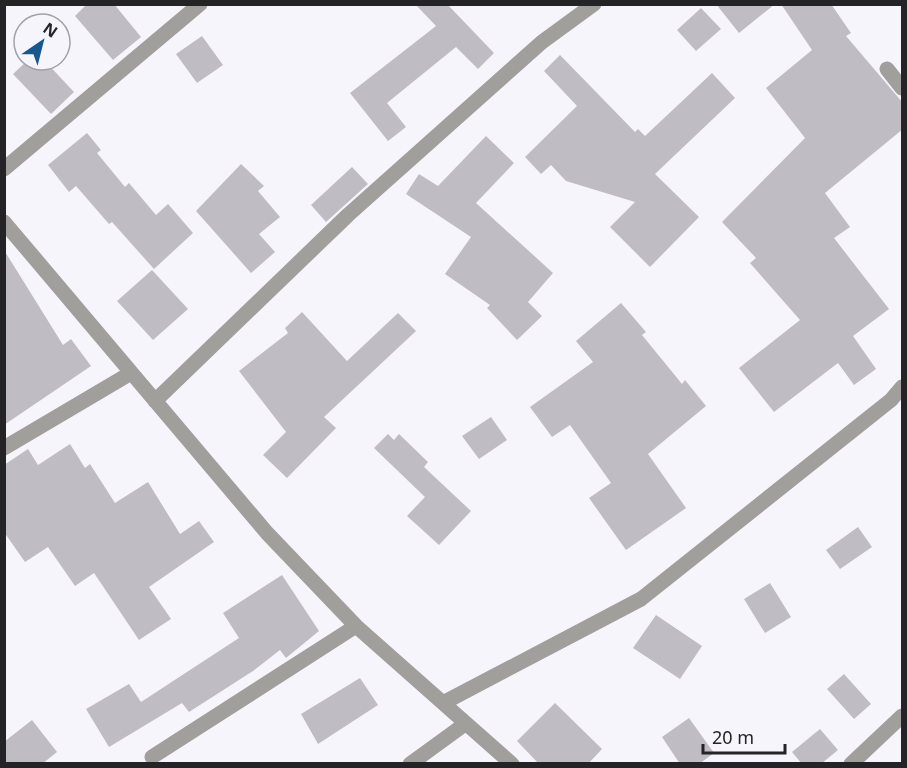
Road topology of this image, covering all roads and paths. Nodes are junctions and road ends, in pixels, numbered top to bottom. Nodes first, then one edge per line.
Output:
1 (200, 4) edge
2 (594, 4) edge
3 (887, 69) dead end
4 (903, 88) edge
5 (4, 169) edge
6 (4, 222) edge
7 (131, 373) junction
8 (903, 387) edge
9 (154, 401) junction
10 (4, 448) edge
11 (356, 626) junction
12 (443, 704) junction
13 (903, 716) edge
14 (465, 724) junction
15 (152, 757) dead end
16 (410, 764) edge
17 (512, 764) edge
18 (851, 764) edge

1 - 5 street
2 - 9 street
3 - 4 street
6 - 7 street
7 - 9 street
7 - 10 street
8 - 12 street
9 - 11 street
11 - 12 street
11 - 15 street
12 - 14 street
13 - 18 street
14 - 16 street
14 - 17 street

